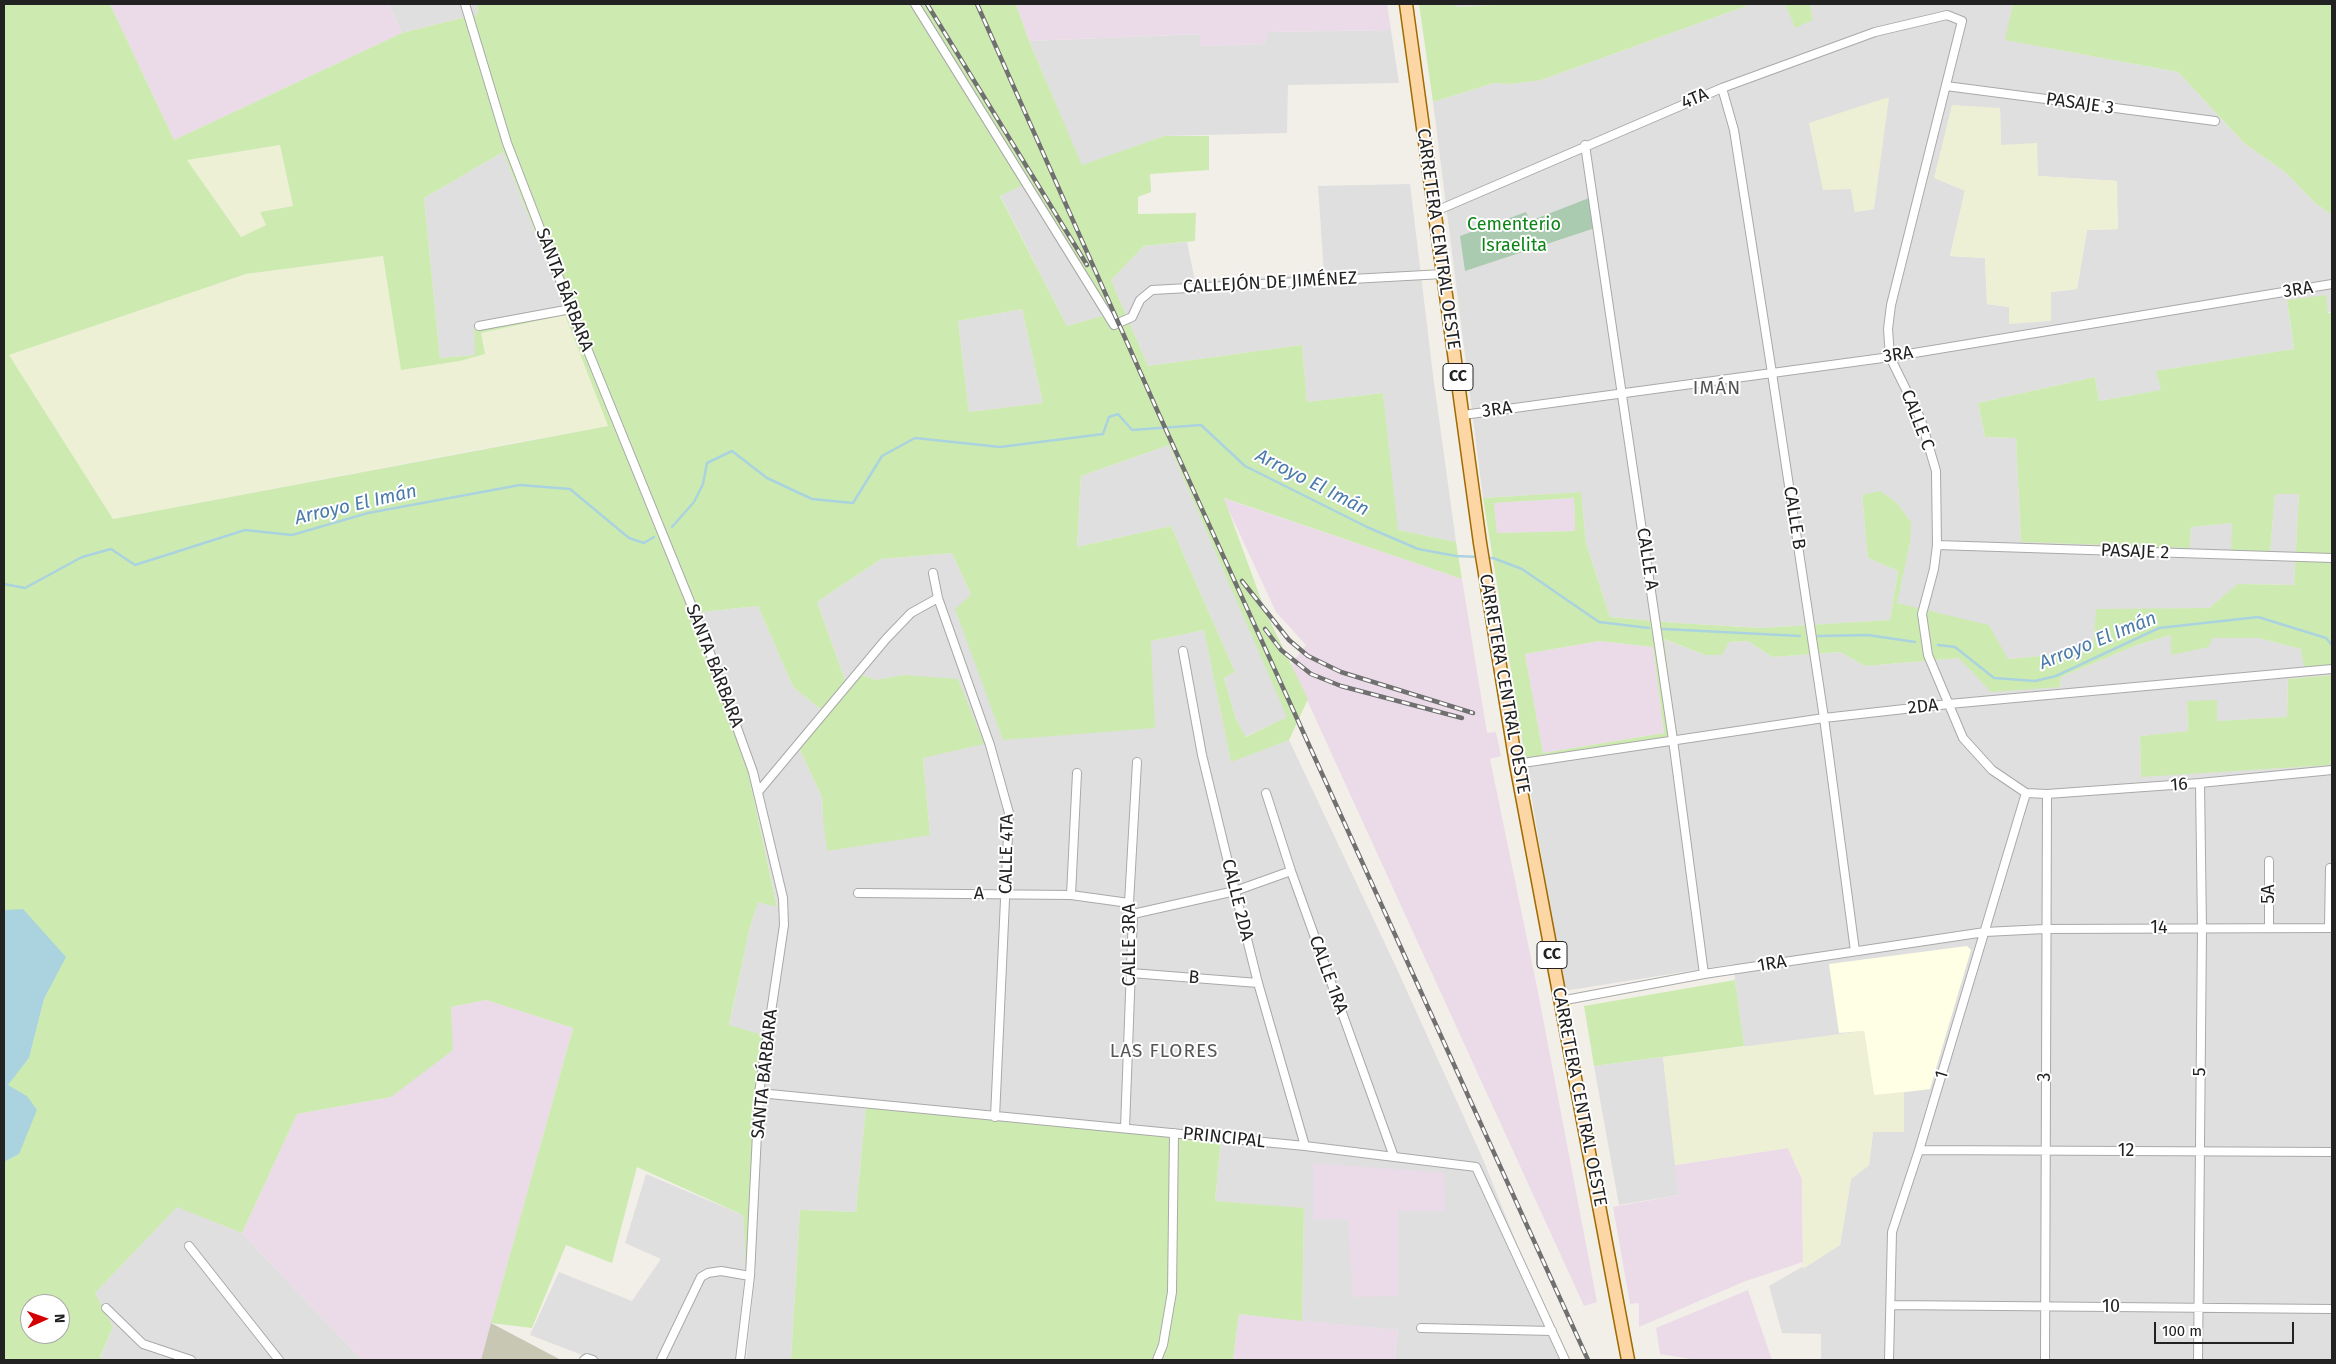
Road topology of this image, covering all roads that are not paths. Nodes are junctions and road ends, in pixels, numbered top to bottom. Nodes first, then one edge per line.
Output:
1 (465, 4) edge
2 (915, 4) edge
3 (1406, 4) edge
4 (1962, 21) joint
5 (1946, 86) junction
6 (1722, 88) junction
7 (2215, 121) dead end
8 (1585, 145) junction
9 (1436, 211) junction
10 (1443, 274) junction
11 (2332, 284) edge
12 (571, 309) junction
13 (479, 326) dead end
14 (1890, 357) junction
15 (1772, 373) junction
16 (1622, 394) junction
17 (1463, 415) junction
18 (1937, 545) junction
19 (2332, 558) edge
20 (933, 573) dead end
21 (938, 598) junction
22 (1183, 651) dead end
23 (2332, 669) edge
24 (1949, 704) junction
25 (1824, 718) junction
26 (1673, 740) junction
27 (1137, 762) dead end
28 (1516, 764) junction
29 (2332, 770) edge
30 (1077, 774) dead end
31 (2200, 783) junction
32 (758, 792) junction
33 (1266, 792) dead end
34 (2026, 793) junction
35 (2046, 794) junction
36 (2269, 862) dead end
37 (2330, 868) dead end
38 (1291, 871) junction
39 (1235, 891) junction
40 (858, 893) dead end
41 (1006, 895) junction
42 (1071, 896) junction
43 (1129, 903) junction
44 (1134, 914) junction
45 (2202, 928) junction
46 (2269, 928) junction
47 (2330, 928) edge
48 (2045, 929) junction
49 (1985, 932) junction
50 (1855, 951) junction
51 (1131, 973) junction
52 (1704, 974) junction
53 (1258, 983) junction
54 (1560, 1001) junction
55 (759, 1093) junction
56 (996, 1117) junction
57 (1125, 1128) junction
58 (1174, 1133) junction
59 (1305, 1146) junction
60 (1919, 1150) junction
61 (2045, 1151) junction
62 (2199, 1152) junction
63 (2332, 1152) edge
64 (1394, 1157) junction
65 (189, 1246) dead end
66 (750, 1276) junction
67 (1890, 1305) junction
68 (2045, 1307) junction
69 (106, 1308) dead end
70 (2198, 1308) junction
71 (2332, 1308) edge
72 (1421, 1328) dead end
73 (1552, 1330) junction
74 (191, 1360) edge
75 (279, 1360) edge
76 (661, 1360) edge
77 (740, 1360) edge
78 (1157, 1360) edge
79 (1565, 1360) edge
80 (1628, 1360) edge
81 (1889, 1360) edge
82 (2045, 1360) edge
83 (2198, 1360) edge

1 - 12 street, SANTA BÁRBARA
2 - 10 street, CALLEJÓN DE JIMÉNEZ
3 - 9 main road, CARRETERA CENTRAL OESTE / CC
4 - 5 street, CALLE C
4 - 6 street, 4TA
5 - 7 street, PASAJE 3
5 - 14 street, CALLE C
6 - 8 street, 4TA
6 - 15 street, CALLE B
8 - 9 street, 4TA
8 - 16 street, CALLE A
9 - 10 main road, CARRETERA CENTRAL OESTE / CC
10 - 17 main road, CARRETERA CENTRAL OESTE / CC
11 - 14 street, 3RA
12 - 13 street
12 - 32 street, SANTA BÁRBARA
14 - 15 street, 3RA
14 - 18 street, CALLE C
15 - 16 street, 3RA
15 - 25 street, CALLE B
16 - 17 street, 3RA
16 - 26 street, CALLE A
17 - 28 main road, CARRETERA CENTRAL OESTE / CC
18 - 19 street, PASAJE 2
18 - 24 street, CALLE C
20 - 21 street, CALLE 4TA
21 - 32 street
21 - 41 street, CALLE 4TA
22 - 39 street, CALLE 2DA
23 - 24 street, 2DA
24 - 25 street, 2DA
24 - 34 street, CALLE C
25 - 26 street, 2DA
25 - 50 street, CALLE B
26 - 28 street, 2DA
26 - 52 street, CALLE A
27 - 43 street, CALLE 3RA
28 - 54 main road, CARRETERA CENTRAL OESTE / CC
29 - 31 street, 16
30 - 42 street
31 - 35 street, 16
31 - 45 street, 5
32 - 55 street, SANTA BÁRBARA
33 - 38 street, CALLE 1RA
34 - 35 street, 16
34 - 49 street, 1
35 - 48 street, 3
36 - 46 street, 5A
37 - 47 street
38 - 39 street
38 - 64 street, CALLE 1RA
39 - 44 street
39 - 53 street, CALLE 2DA
40 - 41 street, A
41 - 42 street, A
41 - 56 street, CALLE 4TA
42 - 43 street, A
43 - 44 street, CALLE 3RA
44 - 51 street, CALLE 3RA
45 - 46 street, 14
45 - 48 street, 14
45 - 62 street, 5
46 - 47 street, 14
48 - 49 street, 14
48 - 61 street, 3
49 - 50 street, 1RA
49 - 60 street, 1
50 - 52 street, 1RA
51 - 53 street, B
51 - 57 street, CALLE 3RA
52 - 54 street, 1RA
53 - 59 street, CALLE 2DA
54 - 80 main road, CARRETERA CENTRAL OESTE / CC
55 - 56 street, PRINCIPAL
55 - 66 street, SANTA BÁRBARA
56 - 57 street, PRINCIPAL
57 - 58 street, PRINCIPAL
58 - 59 street, PRINCIPAL
58 - 78 street
59 - 64 street, PRINCIPAL
60 - 61 street, 12
60 - 67 street, 1
61 - 62 street, 12
61 - 68 street, 3
62 - 63 street, 12
62 - 70 street, 5
64 - 73 street, PRINCIPAL
65 - 75 street
66 - 76 street
66 - 77 street, SANTA BÁRBARA
67 - 68 street, 10
67 - 81 street, 1
68 - 70 street, 10
68 - 82 street, 3
69 - 74 street
70 - 71 street, 10
70 - 83 street, 5
72 - 73 street
73 - 79 street, PRINCIPAL

